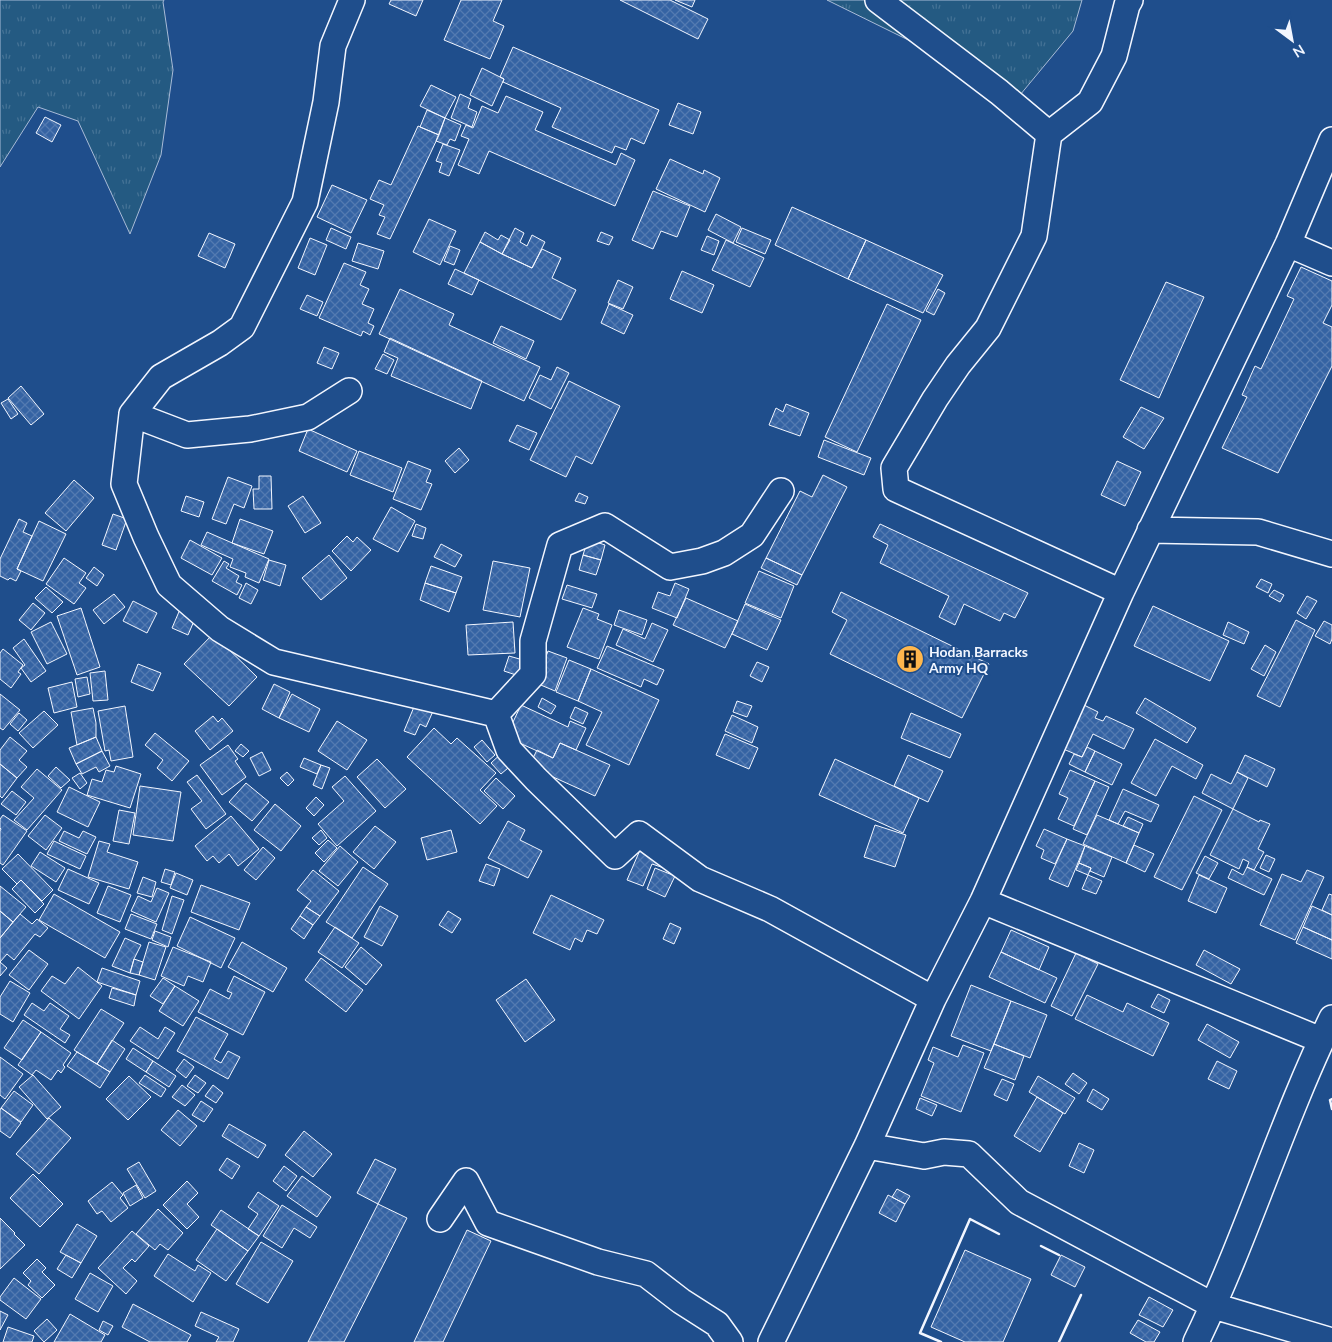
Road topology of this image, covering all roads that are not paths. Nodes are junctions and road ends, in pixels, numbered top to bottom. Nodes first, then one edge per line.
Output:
1 (352, 0) edge
2 (878, 0) edge
3 (1134, 2) edge
4 (1049, 134) junction
5 (1332, 140) edge
6 (1288, 244) junction
7 (1332, 263) edge
8 (350, 391) dead end
9 (132, 414) junction
10 (781, 491) dead end
11 (1150, 530) junction
12 (1332, 554) edge
13 (1121, 592) junction
14 (496, 714) junction
15 (983, 901) junction
16 (933, 999) junction
17 (1332, 1018) edge
18 (1321, 1040) junction
19 (867, 1146) junction
20 (440, 1220) dead end
21 (1214, 1306) junction
22 (1332, 1341) edge
23 (730, 1342) edge
24 (771, 1342) edge
25 (1196, 1342) edge

1 - 9 street
2 - 4 street
3 - 4 street
4 - 13 street
5 - 6 street
6 - 7 street
6 - 11 street
8 - 9 street
9 - 14 street
10 - 14 street
11 - 12 street
11 - 13 street
13 - 15 street
14 - 16 street
15 - 16 street
15 - 18 street
16 - 19 street
17 - 18 street
18 - 21 street
19 - 21 street
19 - 24 street
20 - 23 street
21 - 22 street
21 - 25 street

